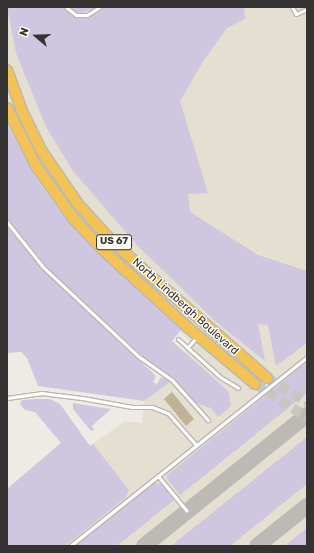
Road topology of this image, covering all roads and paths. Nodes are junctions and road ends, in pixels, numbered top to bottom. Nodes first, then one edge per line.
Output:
1 (66, 7) edge
2 (100, 7) edge
3 (292, 7) edge
4 (307, 9) edge
5 (7, 70) edge
6 (7, 108) edge
7 (7, 222) edge
8 (198, 336) junction
9 (178, 339) dead end
10 (187, 348) junction
11 (307, 357) edge
12 (267, 378) tunnel mouth
13 (255, 384) tunnel mouth
14 (238, 388) dead end
15 (7, 398) edge
16 (208, 420) dead end
17 (196, 445) junction
18 (158, 476) junction
19 (187, 511) dead end
20 (70, 546) edge

1 - 2 lane
3 - 4 lane
5 - 12 highway, North Lindbergh Boulevard / US 67
6 - 8 highway, North Lindbergh Boulevard / US 67
7 - 16 lane
8 - 10 lane
8 - 13 highway, North Lindbergh Boulevard / US 67
9 - 10 lane
10 - 14 lane
11 - 17 lane
15 - 17 lane
17 - 18 lane
18 - 19 lane
18 - 20 lane

